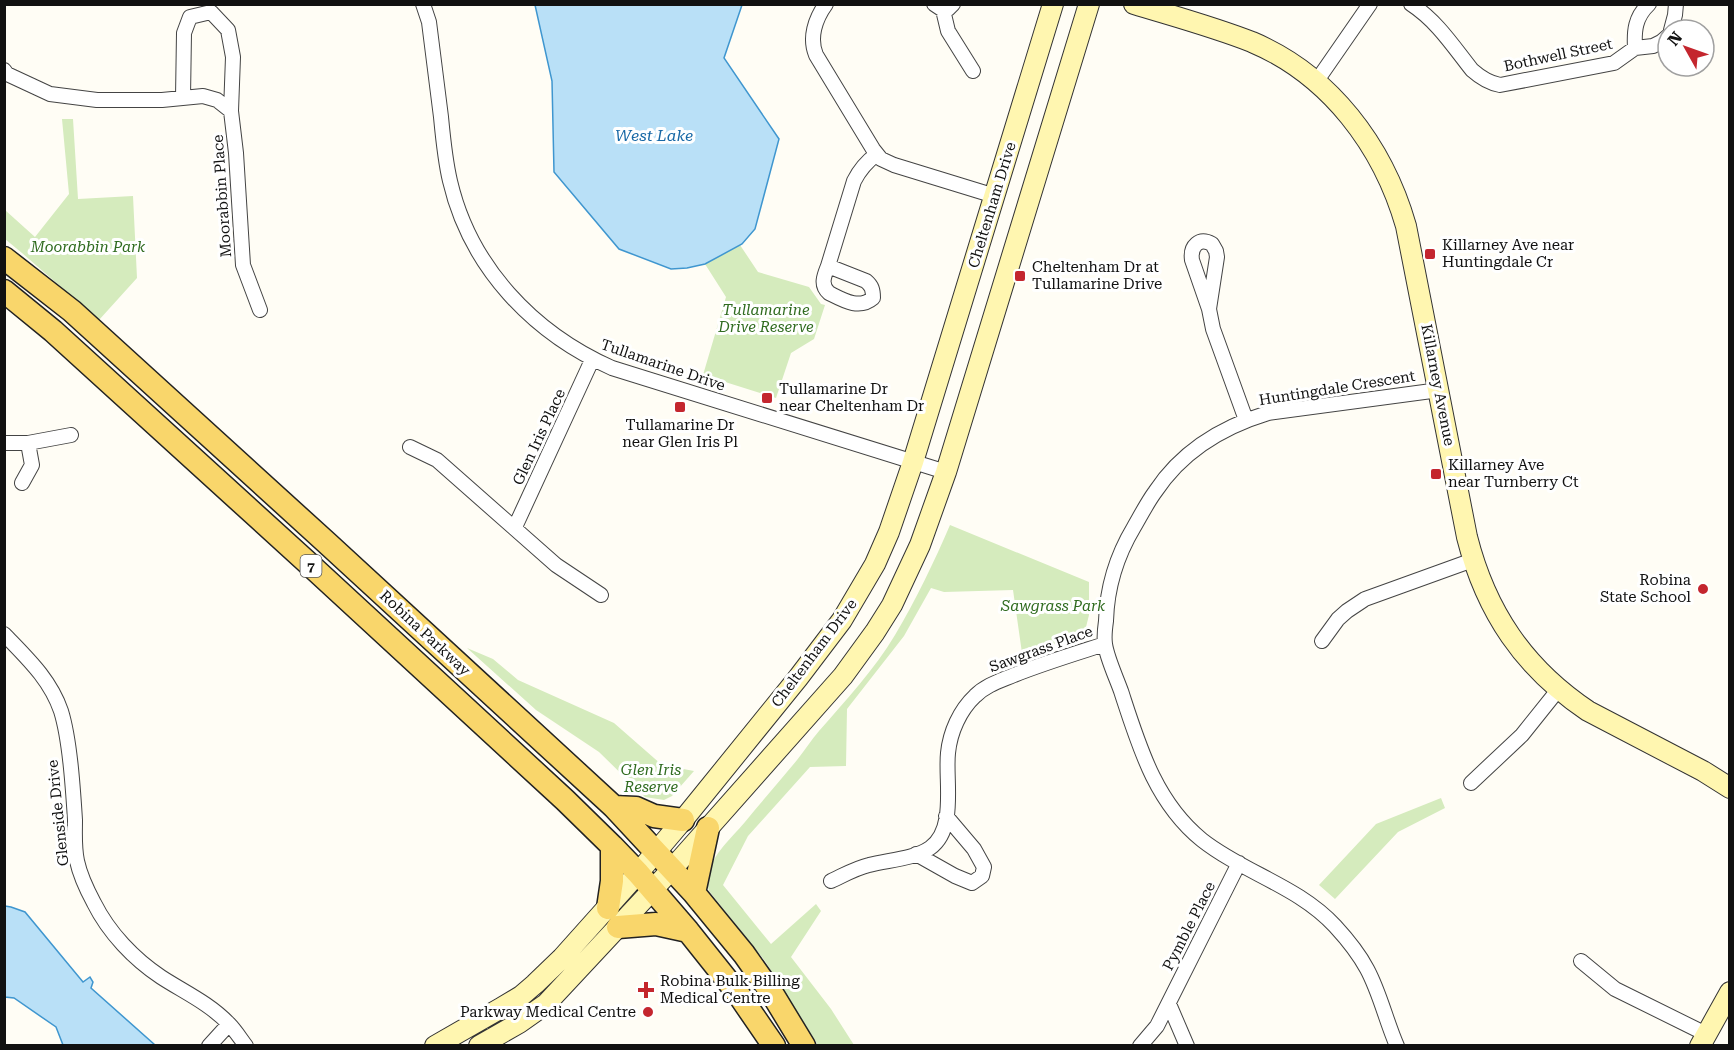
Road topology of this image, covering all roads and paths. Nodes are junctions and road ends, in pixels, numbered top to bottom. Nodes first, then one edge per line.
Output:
1 (423, 4) edge
2 (826, 4) edge
3 (1053, 4) edge
4 (1089, 4) edge
5 (1134, 4) edge
6 (1370, 4) edge
7 (1411, 4) edge
8 (1649, 4) edge
9 (943, 6) edge
10 (1656, 45) edge
11 (1635, 48) junction
12 (4, 70) edge
13 (973, 71) dead end
14 (1316, 82) junction
15 (183, 97) junction
16 (231, 111) junction
17 (877, 154) junction
18 (994, 196) junction
19 (4, 258) edge
20 (828, 266) dead end
21 (4, 291) edge
22 (1209, 309) dead end
23 (260, 310) dead end
24 (592, 360) junction
25 (1439, 390) junction
26 (1246, 420) junction
27 (71, 435) dead end
28 (4, 443) edge
29 (28, 443) junction
30 (410, 447) dead end
31 (913, 462) junction
32 (946, 472) junction
33 (22, 483) dead end
34 (515, 527) junction
35 (1473, 560) junction
36 (601, 595) dead end
37 (4, 634) edge
38 (1322, 640) dead end
39 (1105, 644) junction
40 (1558, 690) junction
41 (1471, 783) dead end
42 (1730, 788) edge
43 (614, 807) junction
44 (946, 816) junction
45 (683, 820) junction
46 (708, 828) junction
47 (612, 846) junction
48 (657, 852) junction
49 (916, 854) junction
50 (1239, 863) junction
51 (672, 869) junction
52 (646, 881) junction
53 (831, 881) dead end
54 (694, 893) junction
55 (613, 917) junction
56 (688, 931) junction
57 (1581, 961) dead end
58 (1730, 992) edge
59 (1169, 1004) junction
60 (229, 1024) junction
61 (1703, 1040) edge
62 (209, 1046) edge
63 (246, 1046) edge
64 (435, 1046) edge
65 (479, 1046) edge
66 (774, 1046) edge
67 (804, 1046) edge
68 (1140, 1046) edge
69 (1187, 1046) edge
70 (1397, 1046) edge

1 - 24 street, Tullamarine Drive
2 - 17 street
3 - 18 main road, Cheltenham Drive
4 - 32 main road, Cheltenham Drive
5 - 14 main road, Killarney Avenue
6 - 14 street
7 - 11 street, Bothwell Street
8 - 11 street, Bothwell Street
9 - 13 street
10 - 11 street, Bothwell Street
12 - 15 street
14 - 25 main road, Killarney Avenue
15 - 16 street
15 - 16 street, Moorabbin Place
16 - 23 street, Moorabbin Place
17 - 18 street
17 - 20 street
18 - 31 main road, Cheltenham Drive
19 - 43 main road, Robina Parkway / 7
21 - 47 main road, Robina Parkway / 7
22 - 26 street
24 - 31 street, Tullamarine Drive
24 - 34 street, Glen Iris Place
25 - 26 street, Huntingdale Crescent
25 - 35 main road, Killarney Avenue
26 - 39 street, Huntingdale Crescent
27 - 29 street
28 - 29 street
29 - 33 street
30 - 34 street
31 - 32 street, Tullamarine Drive
31 - 45 main road, Cheltenham Drive
32 - 46 main road, Cheltenham Drive
34 - 36 street
35 - 38 street
35 - 40 main road, Killarney Avenue
37 - 60 street, Glenside Drive
39 - 44 street, Sawgrass Place
39 - 50 street, Huntingdale Crescent
40 - 41 street
40 - 42 main road, Killarney Avenue
43 - 45 main road
43 - 48 main road, Robina Parkway / 7
44 - 49 street, Sawgrass Place
44 - 49 street
45 - 48 main road, Cheltenham Drive
46 - 51 main road, Cheltenham Drive
46 - 54 main road
47 - 52 main road, Robina Parkway / 7
47 - 55 main road
48 - 51 main road, Robina Parkway / 7
48 - 52 main road, Cheltenham Drive
49 - 53 street, Sawgrass Place
50 - 59 street, Pymble Place
50 - 70 street, Huntingdale Crescent
51 - 52 main road, Cheltenham Drive
51 - 54 main road, Robina Parkway / 7
52 - 55 main road, Cheltenham Drive
52 - 56 main road, Robina Parkway / 7
54 - 67 main road, Robina Parkway / 7
55 - 56 main road
55 - 64 main road, Cheltenham Drive
55 - 65 main road, Cheltenham Drive
56 - 66 main road, Robina Parkway / 7
57 - 61 street
58 - 61 main road
59 - 68 street, Pymble Place
59 - 69 street
60 - 62 street
60 - 63 street, Glenside Drive

